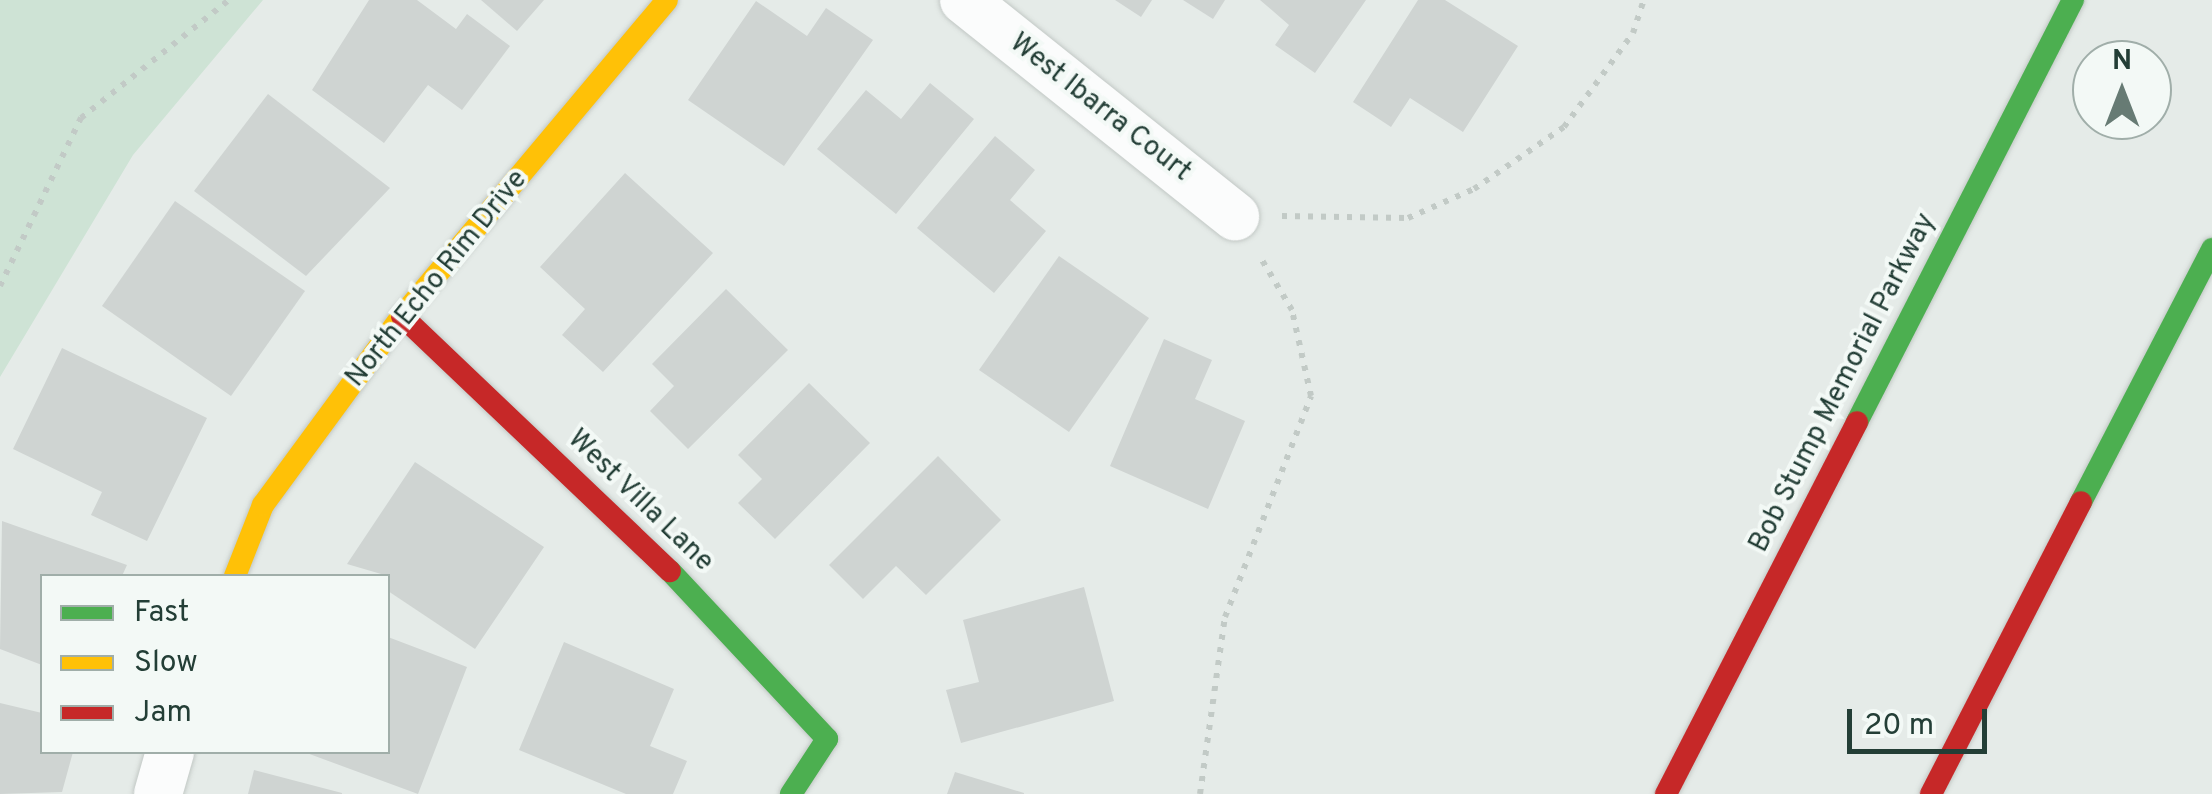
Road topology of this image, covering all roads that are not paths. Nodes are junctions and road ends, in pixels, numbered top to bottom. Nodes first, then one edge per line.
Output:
1 (667, 0) edge
2 (964, 0) edge
3 (2073, 0) edge
4 (1236, 216) road end
5 (2212, 249) edge
6 (402, 316) junction
7 (236, 574) edge
8 (169, 754) edge
9 (158, 794) edge
10 (790, 794) edge
11 (1666, 794) edge
12 (1931, 794) edge

1 - 6 main road, North Echo Rim Drive
2 - 4 street, West Ibarra Court
3 - 11 main road, Bob Stump Memorial Parkway
5 - 12 main road
6 - 7 main road, North Echo Rim Drive
6 - 10 main road, West Villa Lane
8 - 9 street

